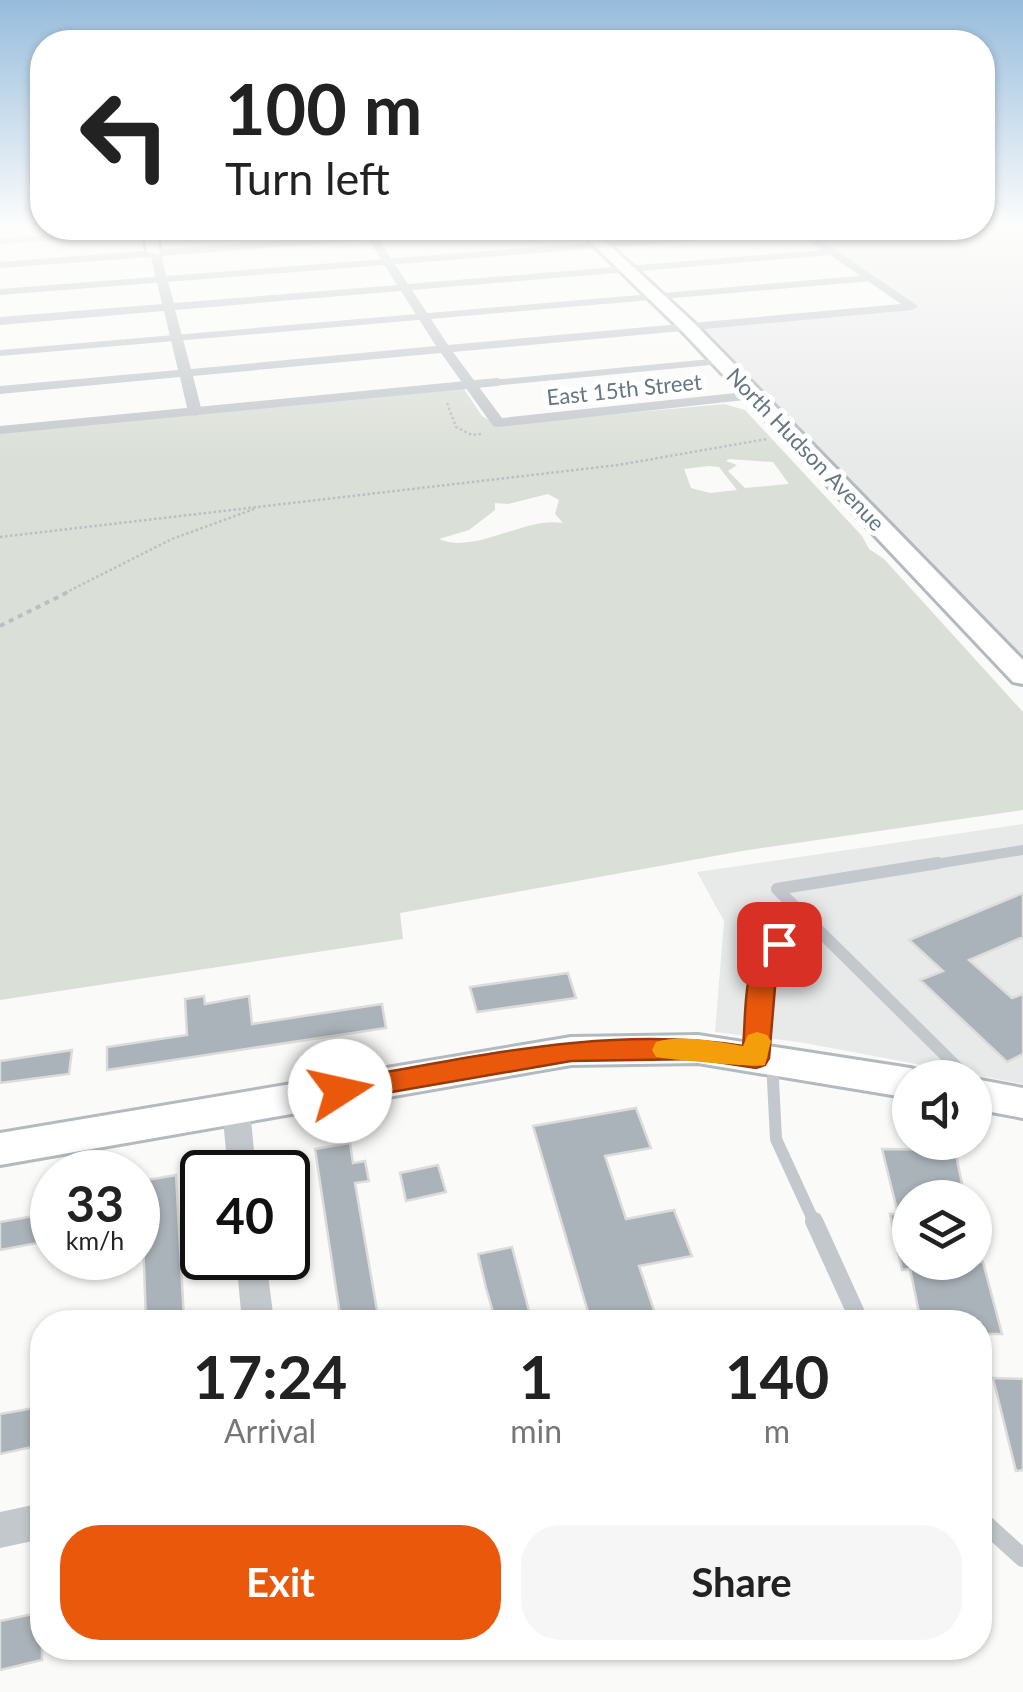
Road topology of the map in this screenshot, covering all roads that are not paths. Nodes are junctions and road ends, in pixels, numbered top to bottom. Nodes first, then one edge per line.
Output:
1 (169, 304) edge
2 (206, 304) edge
3 (416, 304) edge
4 (564, 304) edge
5 (664, 304) edge
6 (909, 304) edge
7 (170, 307) junction
8 (424, 316) junction
9 (0, 321) edge
10 (687, 326) junction
11 (178, 338) junction
12 (444, 348) junction
13 (0, 354) edge
14 (721, 361) junction
15 (186, 373) junction
16 (470, 384) junction
17 (0, 390) edge
18 (754, 395) junction
19 (195, 412) junction
20 (0, 430) edge
21 (1023, 676) edge
22 (1023, 850) edge
23 (812, 924) junction
24 (764, 1060) junction
25 (953, 1060) edge
26 (892, 1080) edge
27 (236, 1109) junction
28 (0, 1149) edge
29 (240, 1150) edge
30 (253, 1280) edge
31 (257, 1310) edge
32 (854, 1310) edge
33 (30, 1524) edge
34 (0, 1530) edge
35 (992, 1530) edge
36 (1023, 1558) edge

1 - 7 street
2 - 7 street
3 - 8 street
4 - 8 lane
5 - 10 main road, North Hudson Avenue
6 - 10 street
7 - 9 street
7 - 11 street
8 - 11 lane
8 - 12 street
10 - 12 street
10 - 14 main road, North Hudson Avenue
11 - 13 lane
11 - 15 street
12 - 15 street
12 - 16 street
14 - 16 lane
14 - 18 main road, North Hudson Avenue
15 - 17 street
15 - 19 street
16 - 18 street, East 15th Street
16 - 19 lane
18 - 21 main road, North Hudson Avenue
19 - 20 lane
22 - 23 lane
23 - 24 lane
23 - 25 lane
24 - 26 main road
24 - 27 main road
24 - 32 lane
27 - 28 main road
27 - 29 street
30 - 31 street
33 - 34 street
35 - 36 lane

